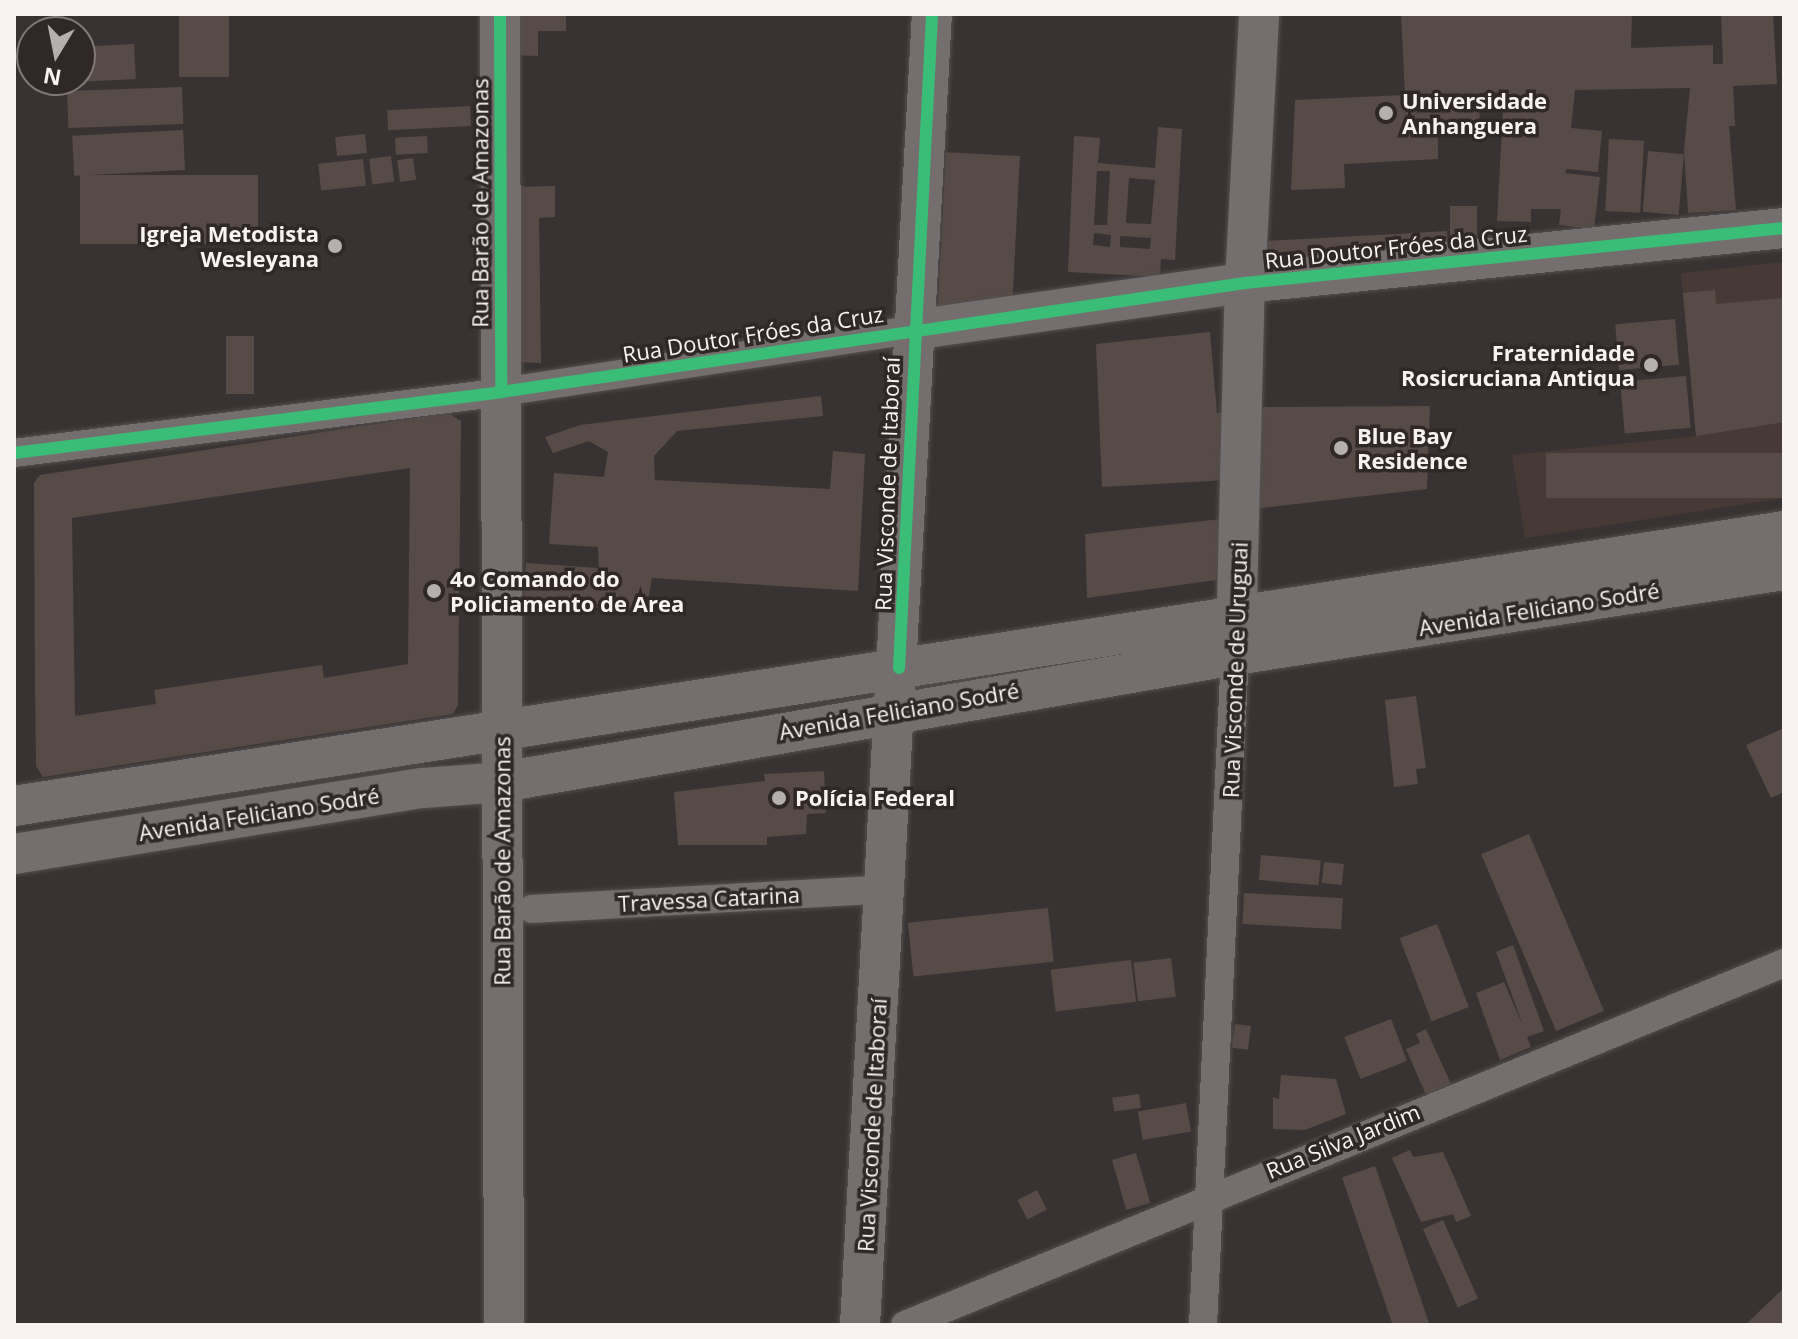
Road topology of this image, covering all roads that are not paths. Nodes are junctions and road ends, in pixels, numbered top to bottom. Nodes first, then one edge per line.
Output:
1 (500, 14) edge
2 (932, 14) edge
3 (1259, 14) edge
4 (1784, 228) edge
5 (1245, 283) junction
6 (913, 330) junction
7 (501, 392) junction
8 (14, 453) edge
9 (1784, 531) edge
10 (1784, 570) edge
11 (1239, 616) junction
12 (1235, 655) junction
13 (899, 668) junction
14 (895, 711) junction
15 (502, 733) junction
16 (502, 782) junction
17 (14, 806) edge
18 (14, 854) edge
19 (886, 889) junction
20 (532, 909) dead end
21 (1784, 963) edge
22 (1211, 1198) junction
23 (504, 1325) edge
24 (860, 1325) edge
25 (905, 1325) edge
26 (1203, 1325) edge

1 - 7 main road, Rua Barão de Amazonas
2 - 6 main road, Rua Visconde de Itaboraí
3 - 5 main road, Rua Visconde de Uruguai
4 - 5 main road, Rua Doutor Fróes da Cruz
5 - 6 main road, Rua Doutor Fróes da Cruz
5 - 11 main road, Rua Visconde de Uruguai
6 - 7 street, Rua Doutor Fróes da Cruz
6 - 13 main road, Rua Visconde de Itaboraí
7 - 8 street, Rua Doutor Fróes da Cruz
7 - 15 main road, Rua Barão de Amazonas
9 - 11 main road, Avenida Feliciano Sodré
10 - 12 main road, Avenida Feliciano Sodré
11 - 12 main road, Rua Visconde de Uruguai
11 - 13 main road, Avenida Feliciano Sodré
12 - 14 main road, Avenida Feliciano Sodré
12 - 22 street, Rua Visconde de Uruguai
13 - 14 main road, Rua Visconde de Itaboraí
13 - 15 main road, Avenida Feliciano Sodré
14 - 16 main road, Avenida Feliciano Sodré
14 - 19 main road, Rua Visconde de Itaboraí
15 - 16 main road, Rua Barão de Amazonas
15 - 17 main road, Avenida Feliciano Sodré
16 - 18 main road, Avenida Feliciano Sodré
16 - 23 main road, Rua Barão de Amazonas
19 - 20 street, Travessa Catarina
19 - 24 main road, Rua Visconde de Itaboraí
21 - 22 street, Rua Silva Jardim
22 - 25 street, Rua Silva Jardim
22 - 26 street, Rua Visconde de Uruguai

